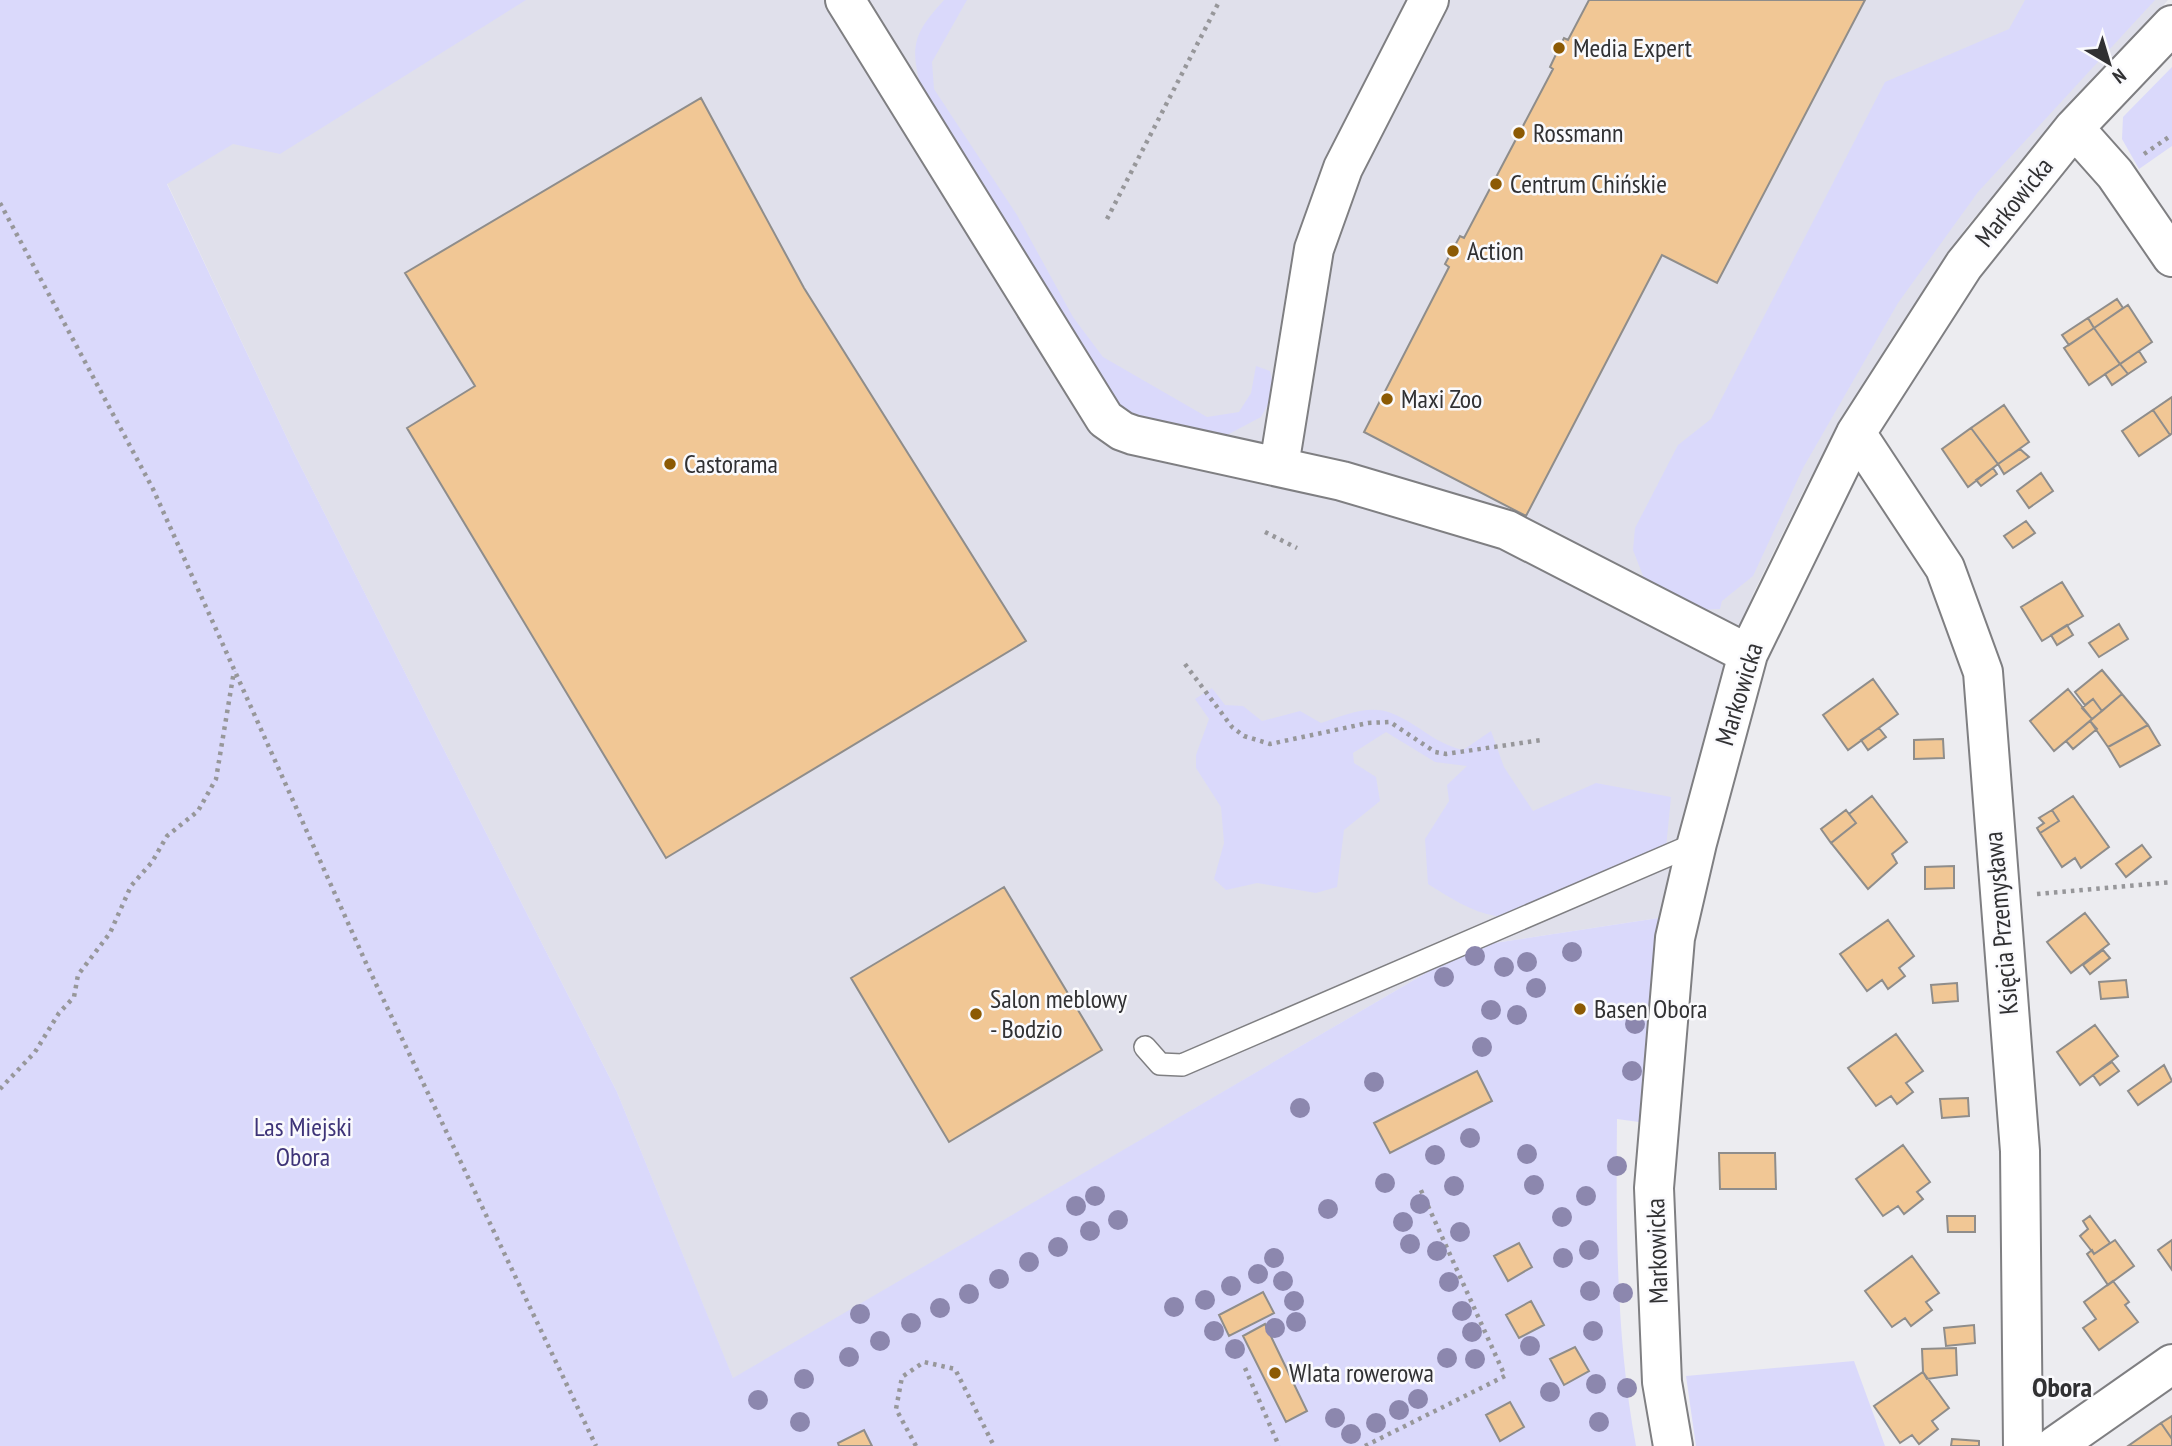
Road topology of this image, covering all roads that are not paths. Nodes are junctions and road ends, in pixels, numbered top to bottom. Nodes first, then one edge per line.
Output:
1 (845, 0) edge
2 (1429, 0) edge
3 (2172, 24) edge
4 (2074, 128) junction
5 (2172, 257) edge
6 (1856, 433) junction
7 (1279, 466) junction
8 (1748, 654) junction
9 (1697, 843) junction
10 (1145, 1047) dead end
11 (2172, 1364) edge
12 (1673, 1446) edge
13 (2023, 1446) edge
14 (2054, 1446) edge

1 - 7 street
2 - 7 street
3 - 4 street, Markowicka
4 - 5 street
4 - 6 street, Markowicka
6 - 8 street, Markowicka
6 - 13 street, Księcia Przemysława
7 - 8 street
8 - 9 street, Markowicka
9 - 10 lane
9 - 12 street, Markowicka
11 - 14 street

